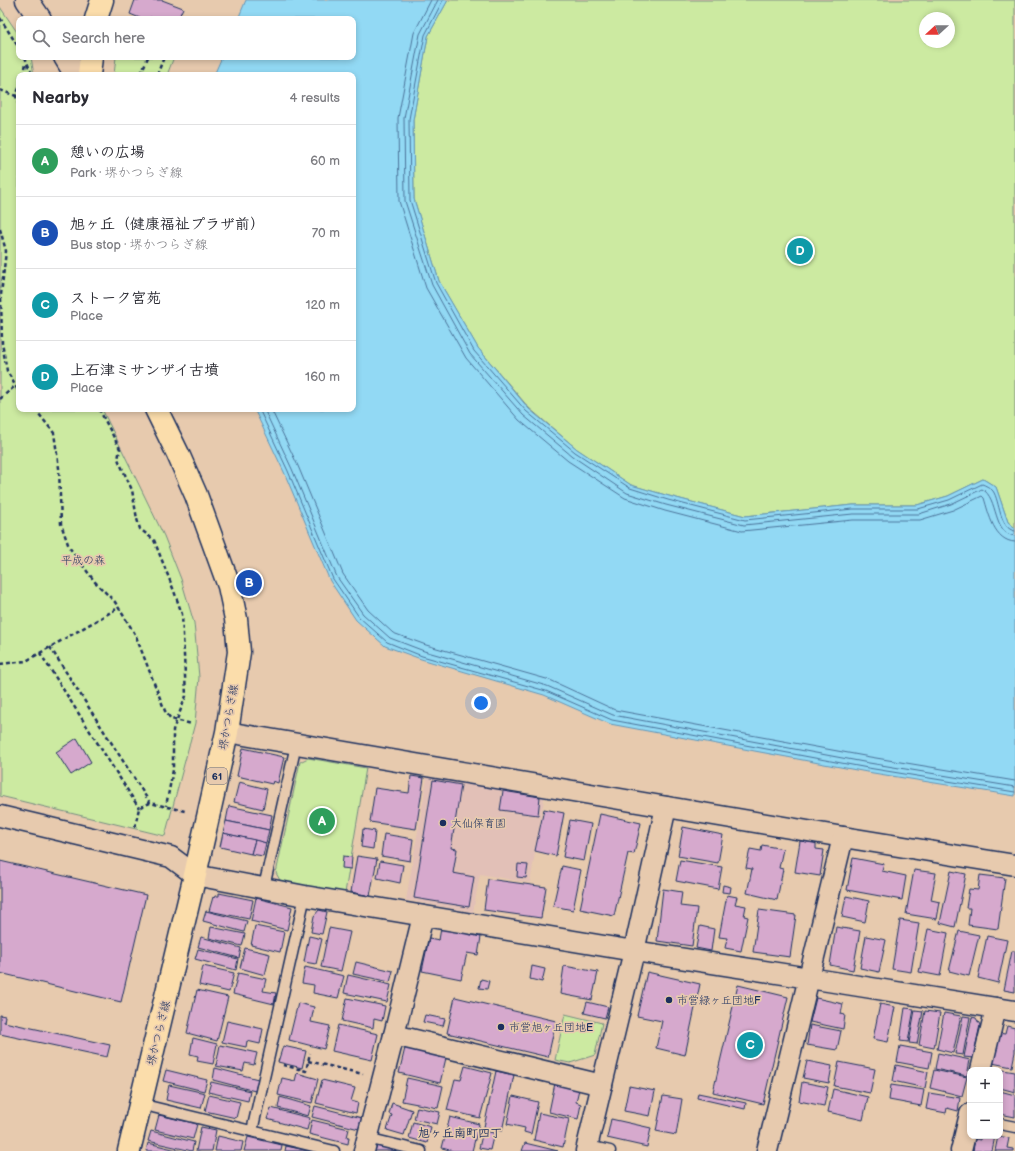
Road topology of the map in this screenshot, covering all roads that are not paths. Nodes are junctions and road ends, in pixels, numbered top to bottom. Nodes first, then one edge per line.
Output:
1 (27, 0) edge
2 (102, 0) edge
3 (38, 16) edge
4 (97, 16) edge
5 (66, 60) edge
6 (91, 60) edge
7 (74, 72) edge
8 (89, 72) edge
9 (157, 412) edge
10 (227, 732) junction
11 (296, 745) junction
12 (666, 807) junction
13 (0, 816) edge
14 (843, 837) junction
15 (1015, 865) edge
16 (195, 875) junction
17 (264, 887) junction
18 (305, 896) junction
19 (422, 916) junction
20 (634, 951) junction
21 (809, 978) junction
22 (1006, 1010) edge
23 (394, 1035) junction
24 (982, 1067) edge
25 (602, 1085) junction
26 (140, 1104) junction
27 (1003, 1125) edge
28 (1015, 1127) edge
29 (967, 1128) edge
30 (252, 1131) junction
31 (365, 1145) edge
32 (587, 1148) edge
33 (129, 1151) edge
34 (334, 1151) edge
35 (420, 1151) edge
36 (610, 1151) edge
37 (767, 1151) edge
38 (961, 1151) edge

1 - 3 street
2 - 4 main road
5 - 7 street
6 - 8 main road
9 - 10 main road, 堺かつらぎ線 / 61
10 - 11 street
10 - 16 main road, 堺かつらぎ線 / 61
11 - 12 street
11 - 17 lane
12 - 14 street
12 - 20 street
13 - 16 street
14 - 15 street
14 - 21 street
16 - 17 street
16 - 26 main road, 堺かつらぎ線 / 61
17 - 18 street
18 - 19 street
18 - 30 lane
19 - 20 street
19 - 23 street
20 - 21 street
20 - 25 street
21 - 22 street
21 - 37 street
22 - 24 street
23 - 25 street
23 - 31 street
25 - 32 street
26 - 30 lane
26 - 33 main road, 堺かつらぎ線 / 61
27 - 28 lane
29 - 38 street
30 - 34 lane
31 - 35 lane
32 - 36 lane

